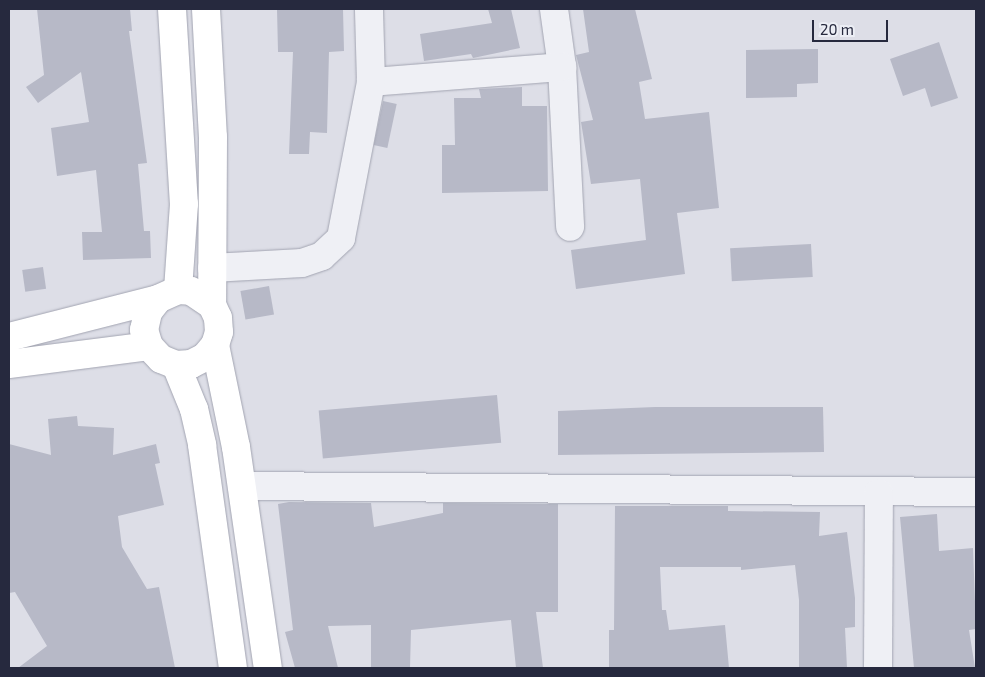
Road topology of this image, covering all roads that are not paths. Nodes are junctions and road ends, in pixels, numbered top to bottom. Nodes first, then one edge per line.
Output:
1 (172, 9) edge
2 (206, 9) edge
3 (369, 9) edge
4 (554, 9) edge
5 (562, 67) junction
6 (371, 82) junction
7 (570, 227) dead end
8 (212, 268) junction
9 (168, 294) junction
10 (212, 305) junction
11 (9, 337) edge
12 (215, 345) junction
13 (149, 346) junction
14 (9, 364) edge
15 (176, 365) junction
16 (242, 486) junction
17 (879, 492) junction
18 (976, 492) edge
19 (233, 668) edge
20 (268, 668) edge
21 (878, 668) edge

1 - 9 main road
2 - 8 main road
3 - 6 street
4 - 5 street
5 - 6 street
5 - 7 street
6 - 8 street
8 - 10 main road
9 - 10 main road
9 - 11 main road
9 - 13 main road
10 - 12 main road
12 - 15 main road
12 - 16 main road
13 - 14 main road
13 - 15 main road
15 - 19 main road
16 - 17 street
16 - 20 main road
17 - 18 street
17 - 21 street

